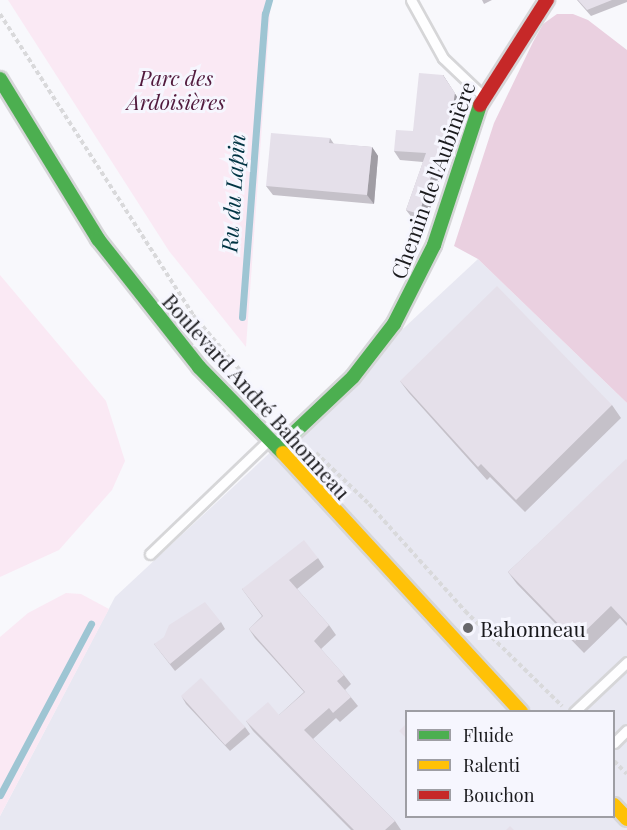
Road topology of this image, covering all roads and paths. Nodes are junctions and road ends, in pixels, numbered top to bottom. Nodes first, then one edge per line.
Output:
1 (411, 0) edge
2 (547, 0) edge
3 (0, 14) edge
4 (0, 79) edge
5 (483, 96) junction
6 (250, 382) dead end
7 (297, 432) junction
8 (274, 443) junction
9 (150, 554) dead end
10 (627, 662) edge
11 (520, 710) edge
12 (566, 710) edge
13 (575, 710) edge
14 (627, 730) edge
15 (615, 742) edge
16 (615, 762) edge
17 (618, 765) junction
18 (615, 768) edge
19 (627, 774) edge
20 (615, 806) edge
21 (627, 819) edge

1 - 5 lane
2 - 5 street, Chemin de l'Aubinière
3 - 6 path
4 - 8 street, Boulevard André Bahonneau
5 - 7 street, Chemin de l'Aubinière
7 - 8 street, Chemin de l'Aubinière
7 - 12 path
8 - 9 lane
8 - 11 street, Boulevard André Bahonneau
10 - 13 lane
14 - 15 lane
16 - 17 path
17 - 18 path
17 - 19 path
20 - 21 street

